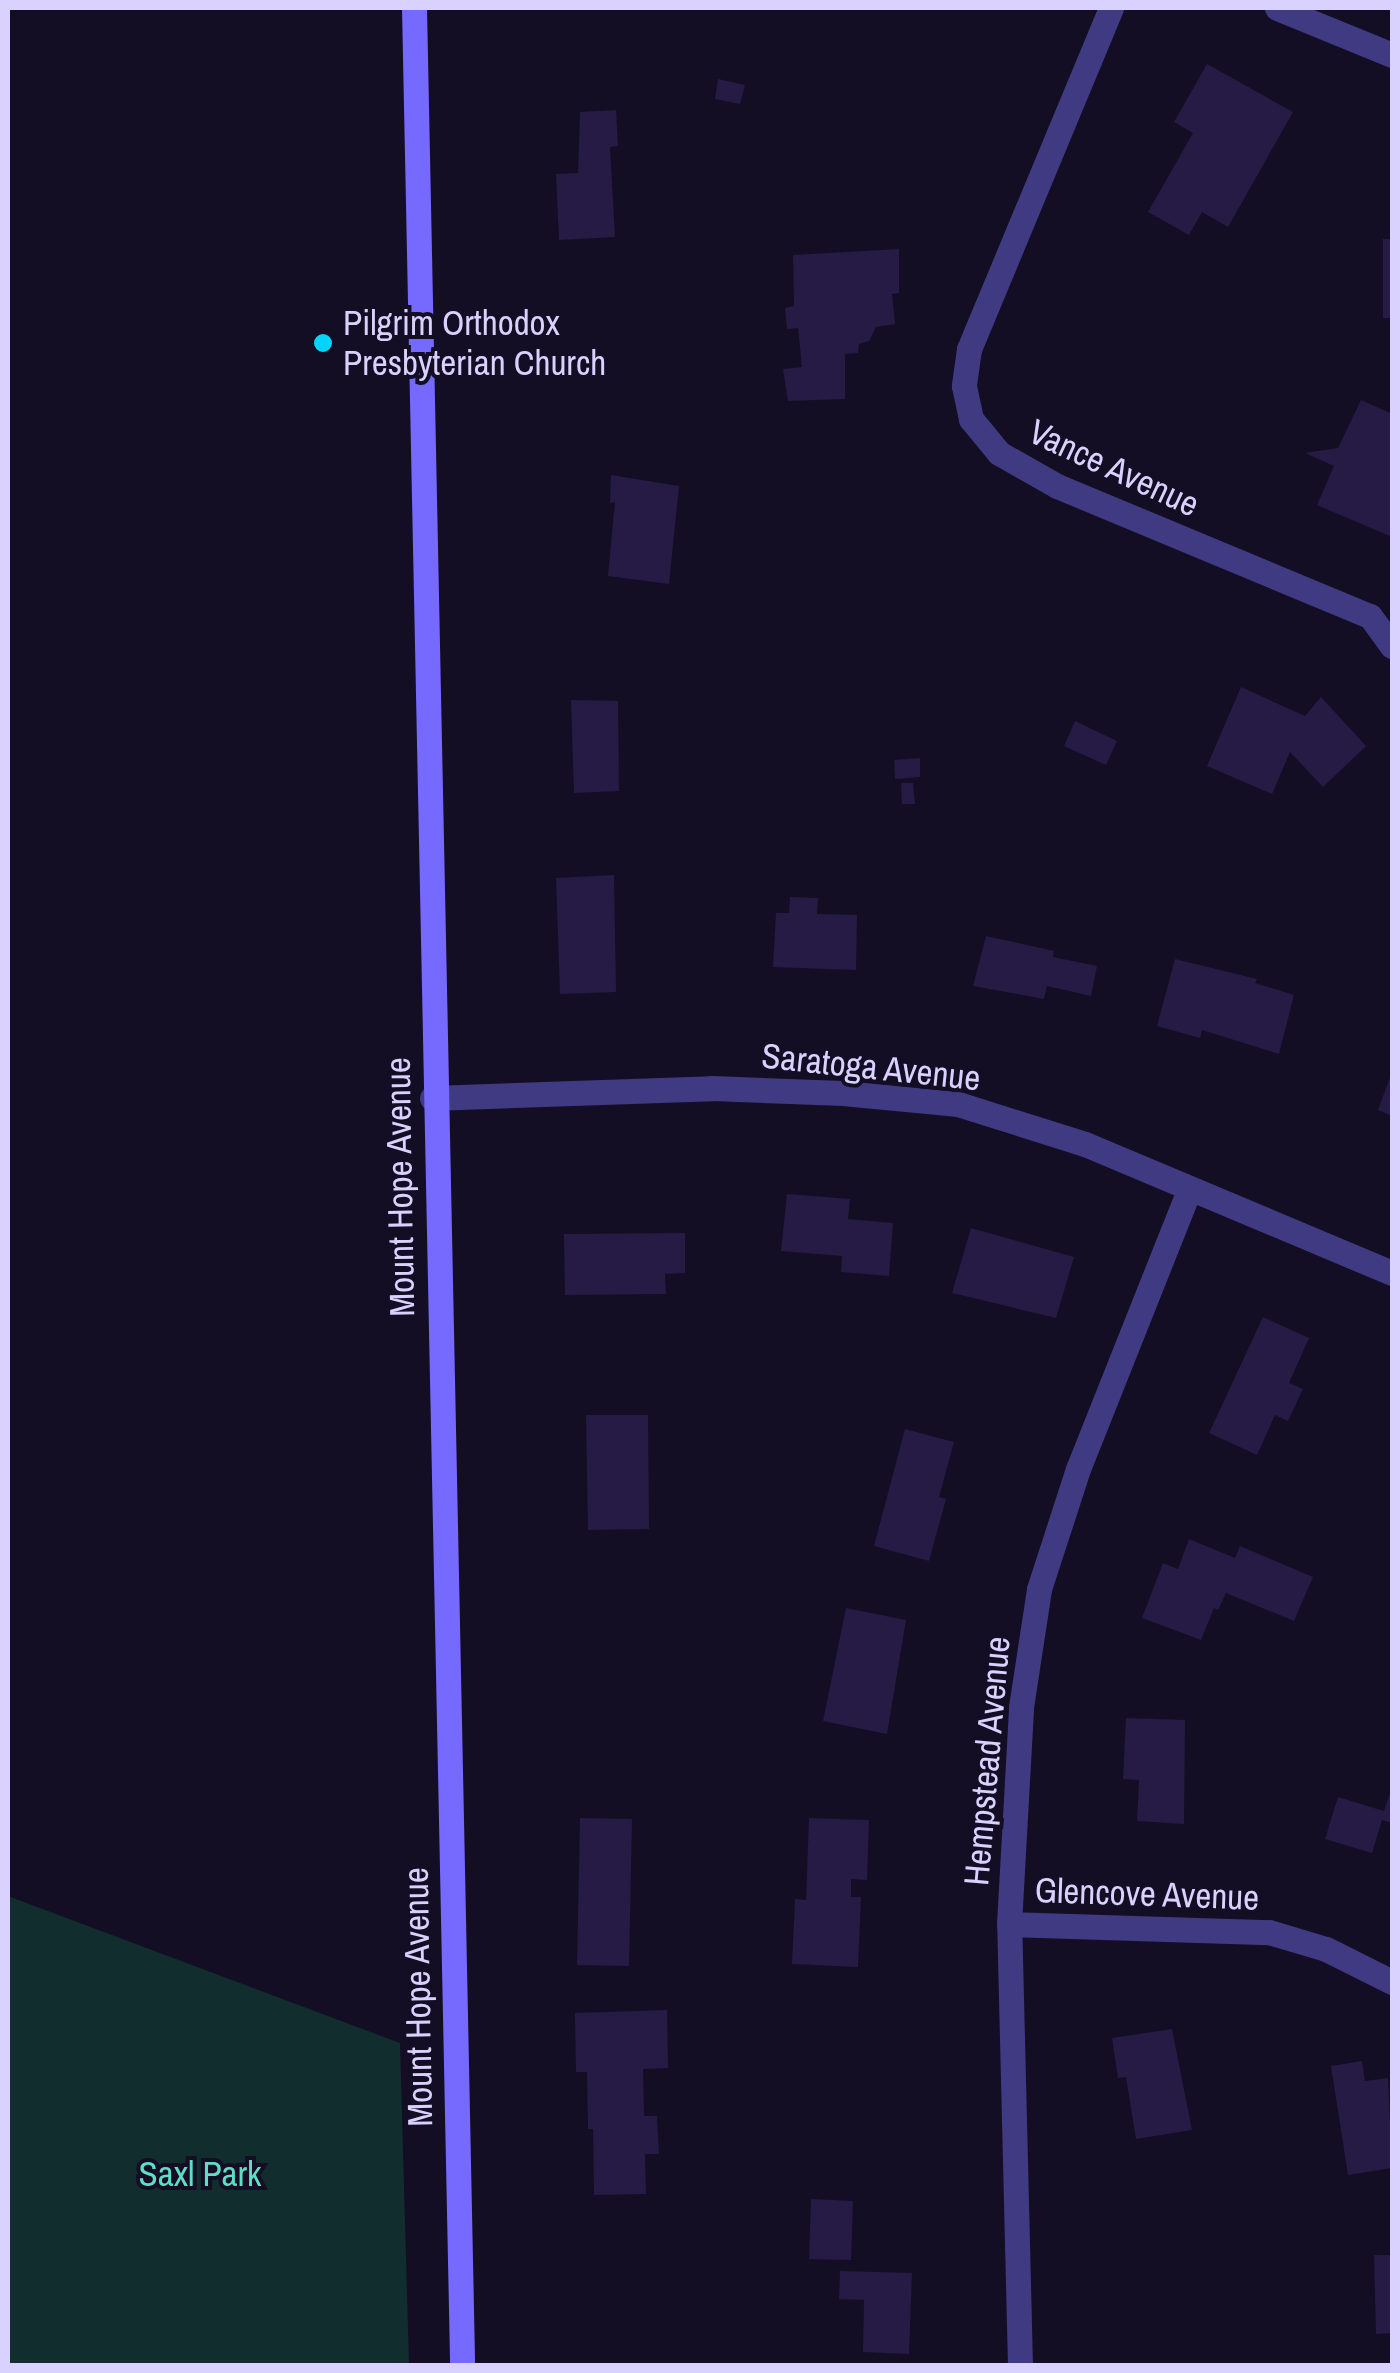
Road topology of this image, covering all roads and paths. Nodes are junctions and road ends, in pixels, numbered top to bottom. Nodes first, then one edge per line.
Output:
1 (414, 8) edge
2 (1110, 8) edge
3 (1276, 8) edge
4 (1392, 55) edge
5 (1381, 613) edge
6 (1392, 646) edge
7 (432, 1098) junction
8 (1189, 1190) junction
9 (1392, 1273) edge
10 (1010, 1924) junction
11 (1392, 1982) edge
12 (462, 2366) edge
13 (1020, 2366) edge

1 - 7 street, Mount Hope Avenue
2 - 5 street, Vance Avenue
3 - 4 street
5 - 6 street, Vance Avenue
7 - 8 street, Saratoga Avenue
7 - 12 street, Mount Hope Avenue
8 - 9 street, Saratoga Avenue
8 - 10 street, Hempstead Avenue
10 - 11 street, Glencove Avenue
10 - 13 street, Hempstead Avenue

